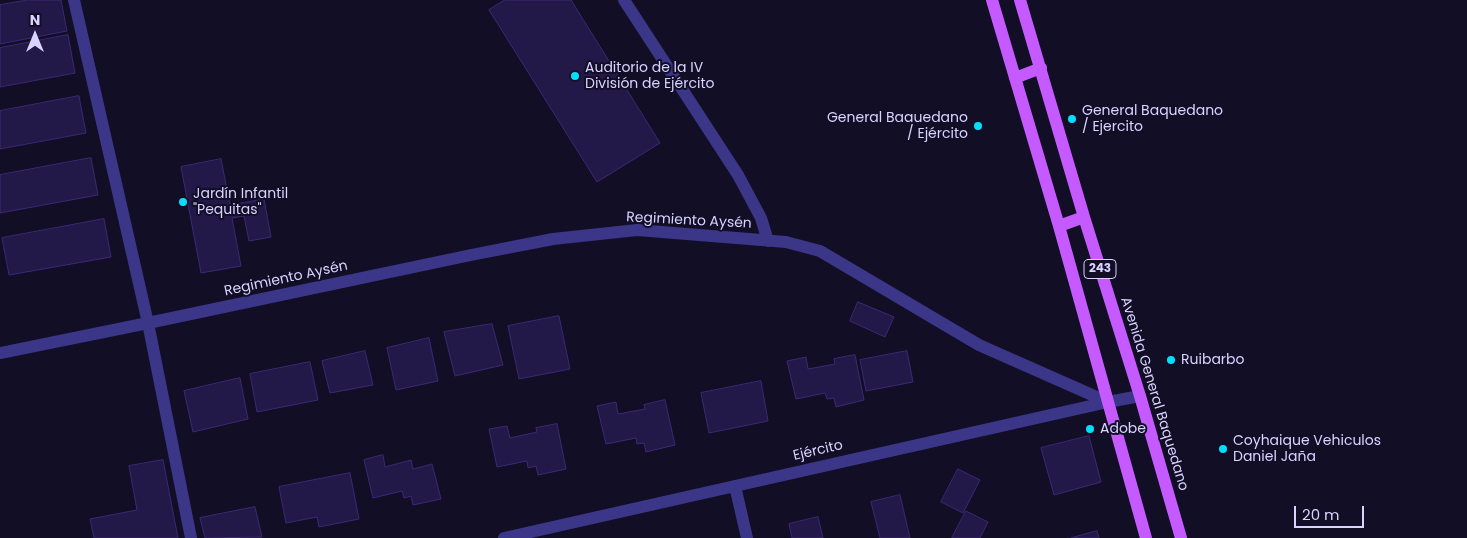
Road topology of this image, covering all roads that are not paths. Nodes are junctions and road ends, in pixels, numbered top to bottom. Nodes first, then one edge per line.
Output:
1 (74, 0) edge
2 (624, 0) edge
3 (992, 0) edge
4 (1020, 0) edge
5 (1041, 68) junction
6 (1015, 78) junction
7 (1084, 217) junction
8 (1059, 226) junction
9 (768, 241) junction
10 (148, 323) junction
11 (0, 353) edge
12 (1140, 396) junction
13 (1108, 402) junction
14 (735, 486) junction
15 (191, 538) edge
16 (504, 538) edge
17 (747, 538) edge
18 (1146, 538) edge
19 (1181, 538) edge

1 - 10 street
2 - 9 street
3 - 6 main road, 243
4 - 5 main road, Avenida General Baquedano / 243
5 - 6 main road
5 - 7 main road, Avenida General Baquedano / 243
6 - 8 main road, 243
7 - 8 main road
7 - 12 main road, Avenida General Baquedano / 243
8 - 13 main road, 243
9 - 10 street, Regimiento Aysén
9 - 13 street, Regimiento Aysén
10 - 11 street, Regimiento Aysén
10 - 15 street
12 - 13 street, Ejército
12 - 19 main road, Avenida General Baquedano / 243
13 - 14 street, Ejército
13 - 18 main road, 243
14 - 16 street, Ejército
14 - 17 street

